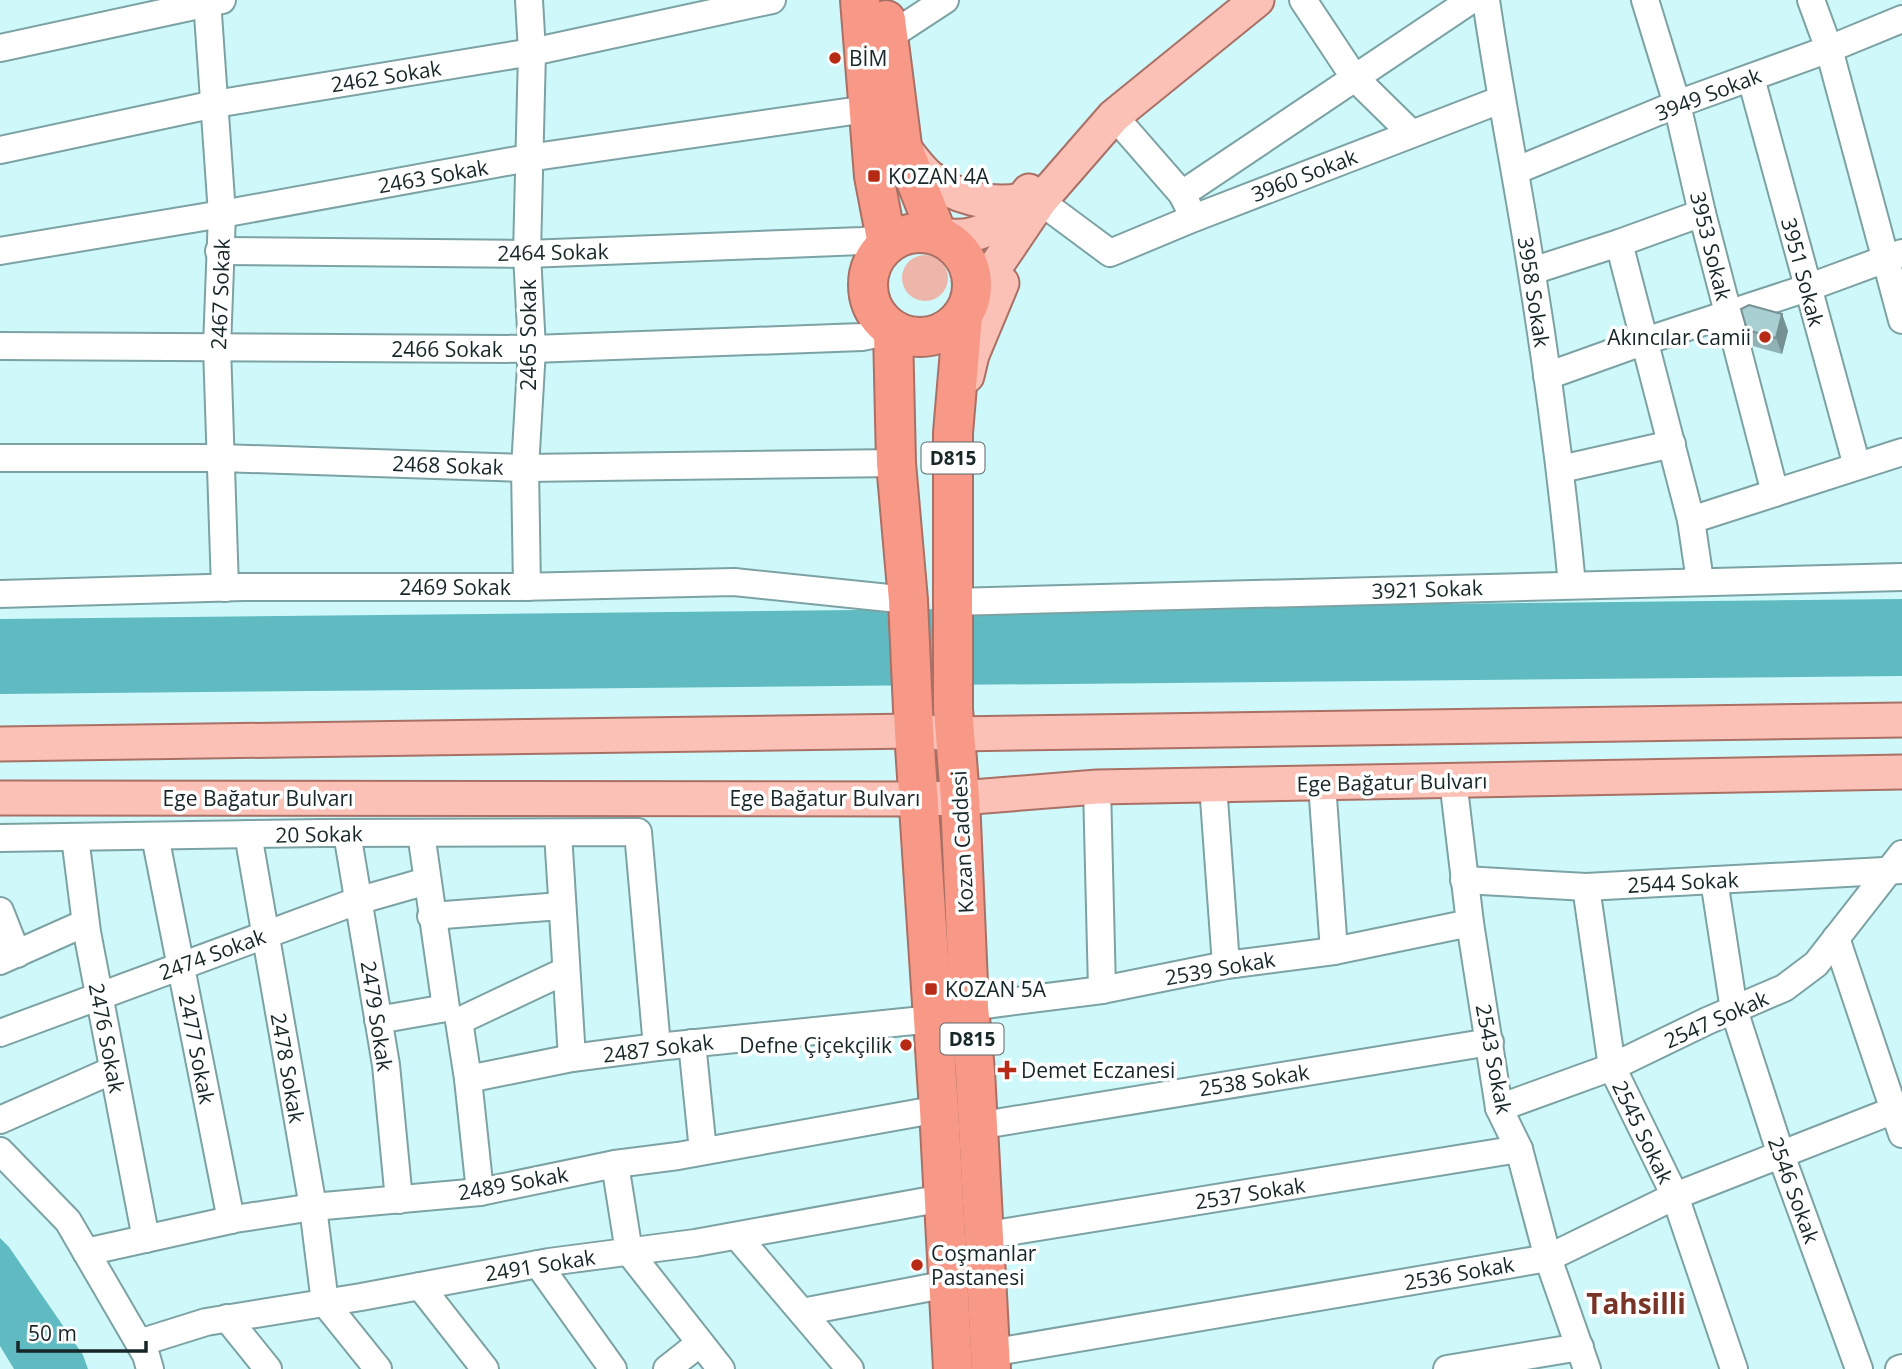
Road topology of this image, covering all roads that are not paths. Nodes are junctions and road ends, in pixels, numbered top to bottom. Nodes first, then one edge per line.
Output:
1 (529, 0) edge
2 (772, 0) edge
3 (860, 0) edge
4 (884, 0) edge
5 (945, 0) edge
6 (1234, 0) edge
7 (1257, 0) edge
8 (1303, 0) edge
9 (1471, 0) edge
10 (1486, 0) edge
11 (1645, 0) edge
12 (1811, 0) edge
13 (213, 1) edge
14 (1902, 19) edge
15 (887, 38) junction
16 (0, 48) edge
17 (1829, 49) junction
18 (532, 52) junction
19 (1354, 77) junction
20 (1751, 78) junction
21 (1500, 100) junction
22 (215, 104) junction
23 (1677, 104) junction
24 (867, 109) junction
25 (1114, 116) junction
26 (1411, 133) junction
27 (902, 146) junction
28 (0, 150) edge
29 (528, 158) junction
30 (1515, 171) junction
31 (1182, 194) junction
32 (1030, 208) junction
33 (1702, 213) junction
34 (222, 215) junction
35 (1194, 218) junction
36 (937, 234) junction
37 (886, 240) junction
38 (1619, 243) junction
39 (0, 251) edge
40 (219, 251) junction
41 (527, 254) junction
42 (1894, 256) edge
43 (1532, 271) junction
44 (1807, 288) junction
45 (1729, 313) junction
46 (963, 315) junction
47 (1902, 320) edge
48 (893, 331) junction
49 (1645, 341) junction
50 (0, 346) edge
51 (217, 347) junction
52 (532, 349) junction
53 (1547, 376) junction
54 (953, 433) junction
55 (1672, 444) junction
56 (1902, 452) edge
57 (0, 458) edge
58 (221, 458) junction
59 (895, 463) junction
60 (1857, 466) junction
61 (524, 468) junction
62 (1561, 469) junction
63 (1775, 493) junction
64 (1691, 520) junction
65 (1902, 560) edge
66 (1902, 577) edge
67 (1859, 578) junction
68 (1700, 582) junction
69 (1573, 585) junction
70 (527, 587) junction
71 (225, 588) junction
72 (0, 594) edge
73 (908, 600) junction
74 (952, 602) junction
75 (913, 718) junction
76 (1902, 720) edge
77 (954, 722) junction
78 (0, 744) edge
79 (1902, 772) edge
80 (1453, 780) junction
81 (1322, 784) junction
82 (1213, 785) junction
83 (1097, 787) junction
84 (0, 798) edge
85 (960, 798) junction
86 (919, 799) junction
87 (347, 833) junction
88 (421, 833) junction
89 (558, 833) junction
90 (248, 834) junction
91 (155, 836) junction
92 (75, 837) junction
93 (0, 838) edge
94 (1898, 864) edge
95 (1464, 880) junction
96 (1714, 880) junction
97 (426, 881) junction
98 (1586, 887) junction
99 (357, 901) junction
100 (561, 906) junction
101 (0, 911) edge
102 (431, 916) junction
103 (85, 923) junction
104 (1470, 923) junction
105 (265, 935) junction
106 (1836, 938) junction
107 (1334, 951) junction
108 (8, 958) edge
109 (180, 965) junction
110 (1226, 965) junction
111 (565, 971) junction
112 (1102, 990) junction
113 (99, 996) junction
114 (969, 1007) junction
115 (1734, 1010) junction
116 (452, 1015) junction
117 (933, 1019) junction
118 (378, 1020) junction
119 (0, 1033) edge
120 (1490, 1041) junction
121 (692, 1043) junction
122 (657, 1047) junction
123 (572, 1058) junction
124 (1612, 1067) junction
125 (113, 1070) junction
126 (468, 1079) junction
127 (1499, 1108) junction
128 (939, 1109) junction
129 (1899, 1117) edge
130 (0, 1119) edge
131 (977, 1126) junction
132 (1519, 1149) junction
133 (0, 1151) edge
134 (703, 1151) junction
135 (1781, 1155) junction
136 (615, 1164) junction
137 (480, 1192) junction
138 (1675, 1196) junction
139 (943, 1198) junction
140 (399, 1200) junction
141 (313, 1207) junction
142 (230, 1220) junction
143 (737, 1236) junction
144 (982, 1236) junction
145 (146, 1239) junction
146 (86, 1252) junction
147 (629, 1252) junction
148 (1548, 1258) junction
149 (538, 1264) junction
150 (948, 1284) junction
151 (420, 1286) junction
152 (325, 1303) junction
153 (802, 1312) junction
154 (227, 1318) junction
155 (700, 1343) junction
156 (969, 1358) edge
157 (1583, 1358) edge
158 (148, 1359) edge
159 (268, 1369) edge
160 (377, 1369) edge
161 (485, 1369) edge
162 (613, 1369) edge
163 (667, 1369) edge
164 (721, 1369) edge
165 (850, 1369) edge
166 (1447, 1369) edge
167 (1734, 1369) edge
168 (1859, 1369) edge

1 - 18 street, 2465 Sokak
2 - 18 street, 2462 Sokak
3 - 24 highway
4 - 15 highway, D815
5 - 15 street
6 - 32 main road
7 - 25 main road
8 - 19 street
9 - 19 street
10 - 21 street, 3958 Sokak
11 - 23 street, 3953 Sokak
12 - 17 street
13 - 16 street
13 - 22 street, 2467 Sokak
14 - 17 street, 3949 Sokak
15 - 27 highway, D815
17 - 20 street, 3949 Sokak
17 - 42 street
18 - 22 street, 2462 Sokak
18 - 29 street, 2465 Sokak
19 - 26 street
19 - 31 street
20 - 23 street, 3949 Sokak
20 - 44 street, 3951 Sokak
21 - 26 street, 3960 Sokak
21 - 30 street, 3958 Sokak
22 - 28 street, 2462 Sokak
22 - 34 street, 2467 Sokak
23 - 30 street, 3949 Sokak
23 - 33 street, 3953 Sokak
24 - 29 street, 2463 Sokak
24 - 37 highway
25 - 31 street
25 - 32 main road
26 - 35 street, 3960 Sokak
27 - 32 main road
27 - 36 highway, D815
29 - 34 street, 2463 Sokak
29 - 41 street, 2465 Sokak
30 - 43 street, 3958 Sokak
31 - 35 street
32 - 35 street, 3960 Sokak
32 - 36 main road
32 - 46 main road
32 - 54 main road
33 - 38 street
33 - 45 street, 3953 Sokak
34 - 39 street, 2463 Sokak
34 - 40 street, 2467 Sokak
36 - 37 highway
36 - 46 highway, D815
37 - 41 street, 2464 Sokak
37 - 48 highway
38 - 43 street
38 - 49 street
40 - 41 street, 2464 Sokak
40 - 51 street, 2467 Sokak
41 - 52 street, 2465 Sokak
42 - 44 street
42 - 47 street
43 - 53 street, 3958 Sokak
44 - 45 street
44 - 60 street, 3951 Sokak
45 - 49 street
45 - 63 street, 3953 Sokak
46 - 48 highway
46 - 54 highway, Kozan Caddesi / D815
48 - 52 street, 2466 Sokak
48 - 59 highway, Kozan Caddesi / D815
49 - 53 street
49 - 55 street
50 - 51 street, 2466 Sokak
51 - 52 street, 2466 Sokak
51 - 58 street, 2467 Sokak
52 - 61 street, 2465 Sokak
53 - 62 street, 3958 Sokak
54 - 74 highway, Kozan Caddesi / D815
55 - 62 street
55 - 64 street
56 - 60 street
57 - 58 street, 2468 Sokak
58 - 61 street, 2468 Sokak
58 - 71 street, 2467 Sokak
59 - 61 street, 2468 Sokak
59 - 73 highway, Kozan Caddesi / D815
60 - 63 street
61 - 70 street, 2465 Sokak
62 - 69 street, 3958 Sokak
63 - 64 street
64 - 68 street
65 - 67 street
66 - 67 street, 3921 Sokak
67 - 68 street, 3921 Sokak
68 - 69 street, 3921 Sokak
69 - 74 street, 3921 Sokak
70 - 71 street, 2469 Sokak
70 - 73 street, 2469 Sokak
71 - 72 street, 2469 Sokak
73 - 75 highway, Kozan Caddesi / D815
74 - 77 highway, Kozan Caddesi / D815
75 - 77 main road
75 - 78 main road
75 - 86 highway, Kozan Caddesi / D815
76 - 77 main road
77 - 85 highway, Kozan Caddesi / D815
79 - 80 main road, Ege Bağatur Bulvarı
80 - 81 main road, Ege Bağatur Bulvarı
80 - 95 street, 2543 Sokak
81 - 82 main road, Ege Bağatur Bulvarı
81 - 107 street
82 - 83 main road, Ege Bağatur Bulvarı
82 - 110 street
83 - 85 main road, Ege Bağatur Bulvarı
83 - 112 street
84 - 86 main road, Ege Bağatur Bulvarı
85 - 86 main road, Ege Bağatur Bulvarı
85 - 114 highway, Kozan Caddesi / D815
86 - 117 highway, Kozan Caddesi / D815
87 - 88 street, 20 Sokak
87 - 90 street, 20 Sokak
87 - 99 street, 2479 Sokak
88 - 89 street, 20 Sokak
88 - 97 street
89 - 100 street
89 - 122 street, 20 Sokak
90 - 91 street, 20 Sokak
90 - 105 street, 2478 Sokak
91 - 92 street, 20 Sokak
91 - 109 street, 2477 Sokak
92 - 93 street, 20 Sokak
92 - 103 street, 2476 Sokak
94 - 96 street, 2544 Sokak
94 - 106 street, 2547 Sokak
95 - 98 street, 2544 Sokak
95 - 104 street, 2543 Sokak
96 - 98 street, 2544 Sokak
96 - 115 street, 2546 Sokak
97 - 99 street, 2474 Sokak
97 - 102 street
98 - 124 street, 2545 Sokak
99 - 105 street, 2474 Sokak
99 - 118 street, 2479 Sokak
100 - 102 street
100 - 111 street
101 - 108 street
102 - 116 street
103 - 108 street
103 - 113 street, 2476 Sokak
104 - 107 street, 2539 Sokak
104 - 120 street, 2543 Sokak
105 - 109 street, 2474 Sokak
105 - 141 street, 2478 Sokak
106 - 115 street, 2547 Sokak
106 - 129 street
107 - 110 street, 2539 Sokak
109 - 113 street, 2474 Sokak
109 - 142 street, 2477 Sokak
110 - 112 street, 2539 Sokak
111 - 116 street
111 - 123 street
112 - 114 street, 2539 Sokak
113 - 119 street, 2474 Sokak
113 - 125 street, 2476 Sokak
114 - 131 highway, Kozan Caddesi / D815
115 - 124 street, 2547 Sokak
115 - 135 street, 2546 Sokak
116 - 118 street
116 - 126 street
117 - 121 street, 2487 Sokak
117 - 128 highway, Kozan Caddesi / D815
118 - 140 street, 2479 Sokak
120 - 127 street, 2543 Sokak
120 - 131 street, 2538 Sokak
121 - 122 street, 2487 Sokak
121 - 134 street
122 - 123 street, 2487 Sokak
123 - 126 street, 2487 Sokak
124 - 127 street, 2547 Sokak
124 - 138 street, 2545 Sokak
125 - 130 street
125 - 145 street, 2476 Sokak
126 - 137 street
127 - 132 street, 2543 Sokak
128 - 134 street, 2489 Sokak
128 - 139 highway, Kozan Caddesi / D815
129 - 135 street, 2536 Sokak
131 - 144 highway, Kozan Caddesi / D815
132 - 144 street, 2537 Sokak
132 - 148 street, 2543 Sokak
133 - 146 street
134 - 136 street, 2489 Sokak
135 - 138 street, 2536 Sokak
135 - 168 street, 2546 Sokak
136 - 137 street, 2489 Sokak
136 - 147 street
137 - 140 street, 2489 Sokak
138 - 148 street, 2536 Sokak
138 - 167 street, 2545 Sokak
139 - 143 street, 2491 Sokak
139 - 150 highway, Kozan Caddesi / D815
140 - 141 street, 2489 Sokak
141 - 142 street, 2489 Sokak
141 - 152 street, 2478 Sokak
142 - 145 street, 2489 Sokak
143 - 147 street, 2491 Sokak
143 - 153 street
144 - 156 highway, Kozan Caddesi / D815
145 - 146 street, 2489 Sokak
146 - 158 street
147 - 149 street, 2491 Sokak
147 - 155 street
148 - 156 street, 2536 Sokak
148 - 157 street, 2543 Sokak
149 - 151 street, 2491 Sokak
149 - 162 street
150 - 153 street
150 - 156 highway, Kozan Caddesi / D815
151 - 152 street, 2491 Sokak
151 - 161 street
152 - 154 street, 2491 Sokak
152 - 160 street
153 - 165 street
154 - 158 street, 2491 Sokak
154 - 159 street
155 - 163 street
155 - 164 street
157 - 166 street

